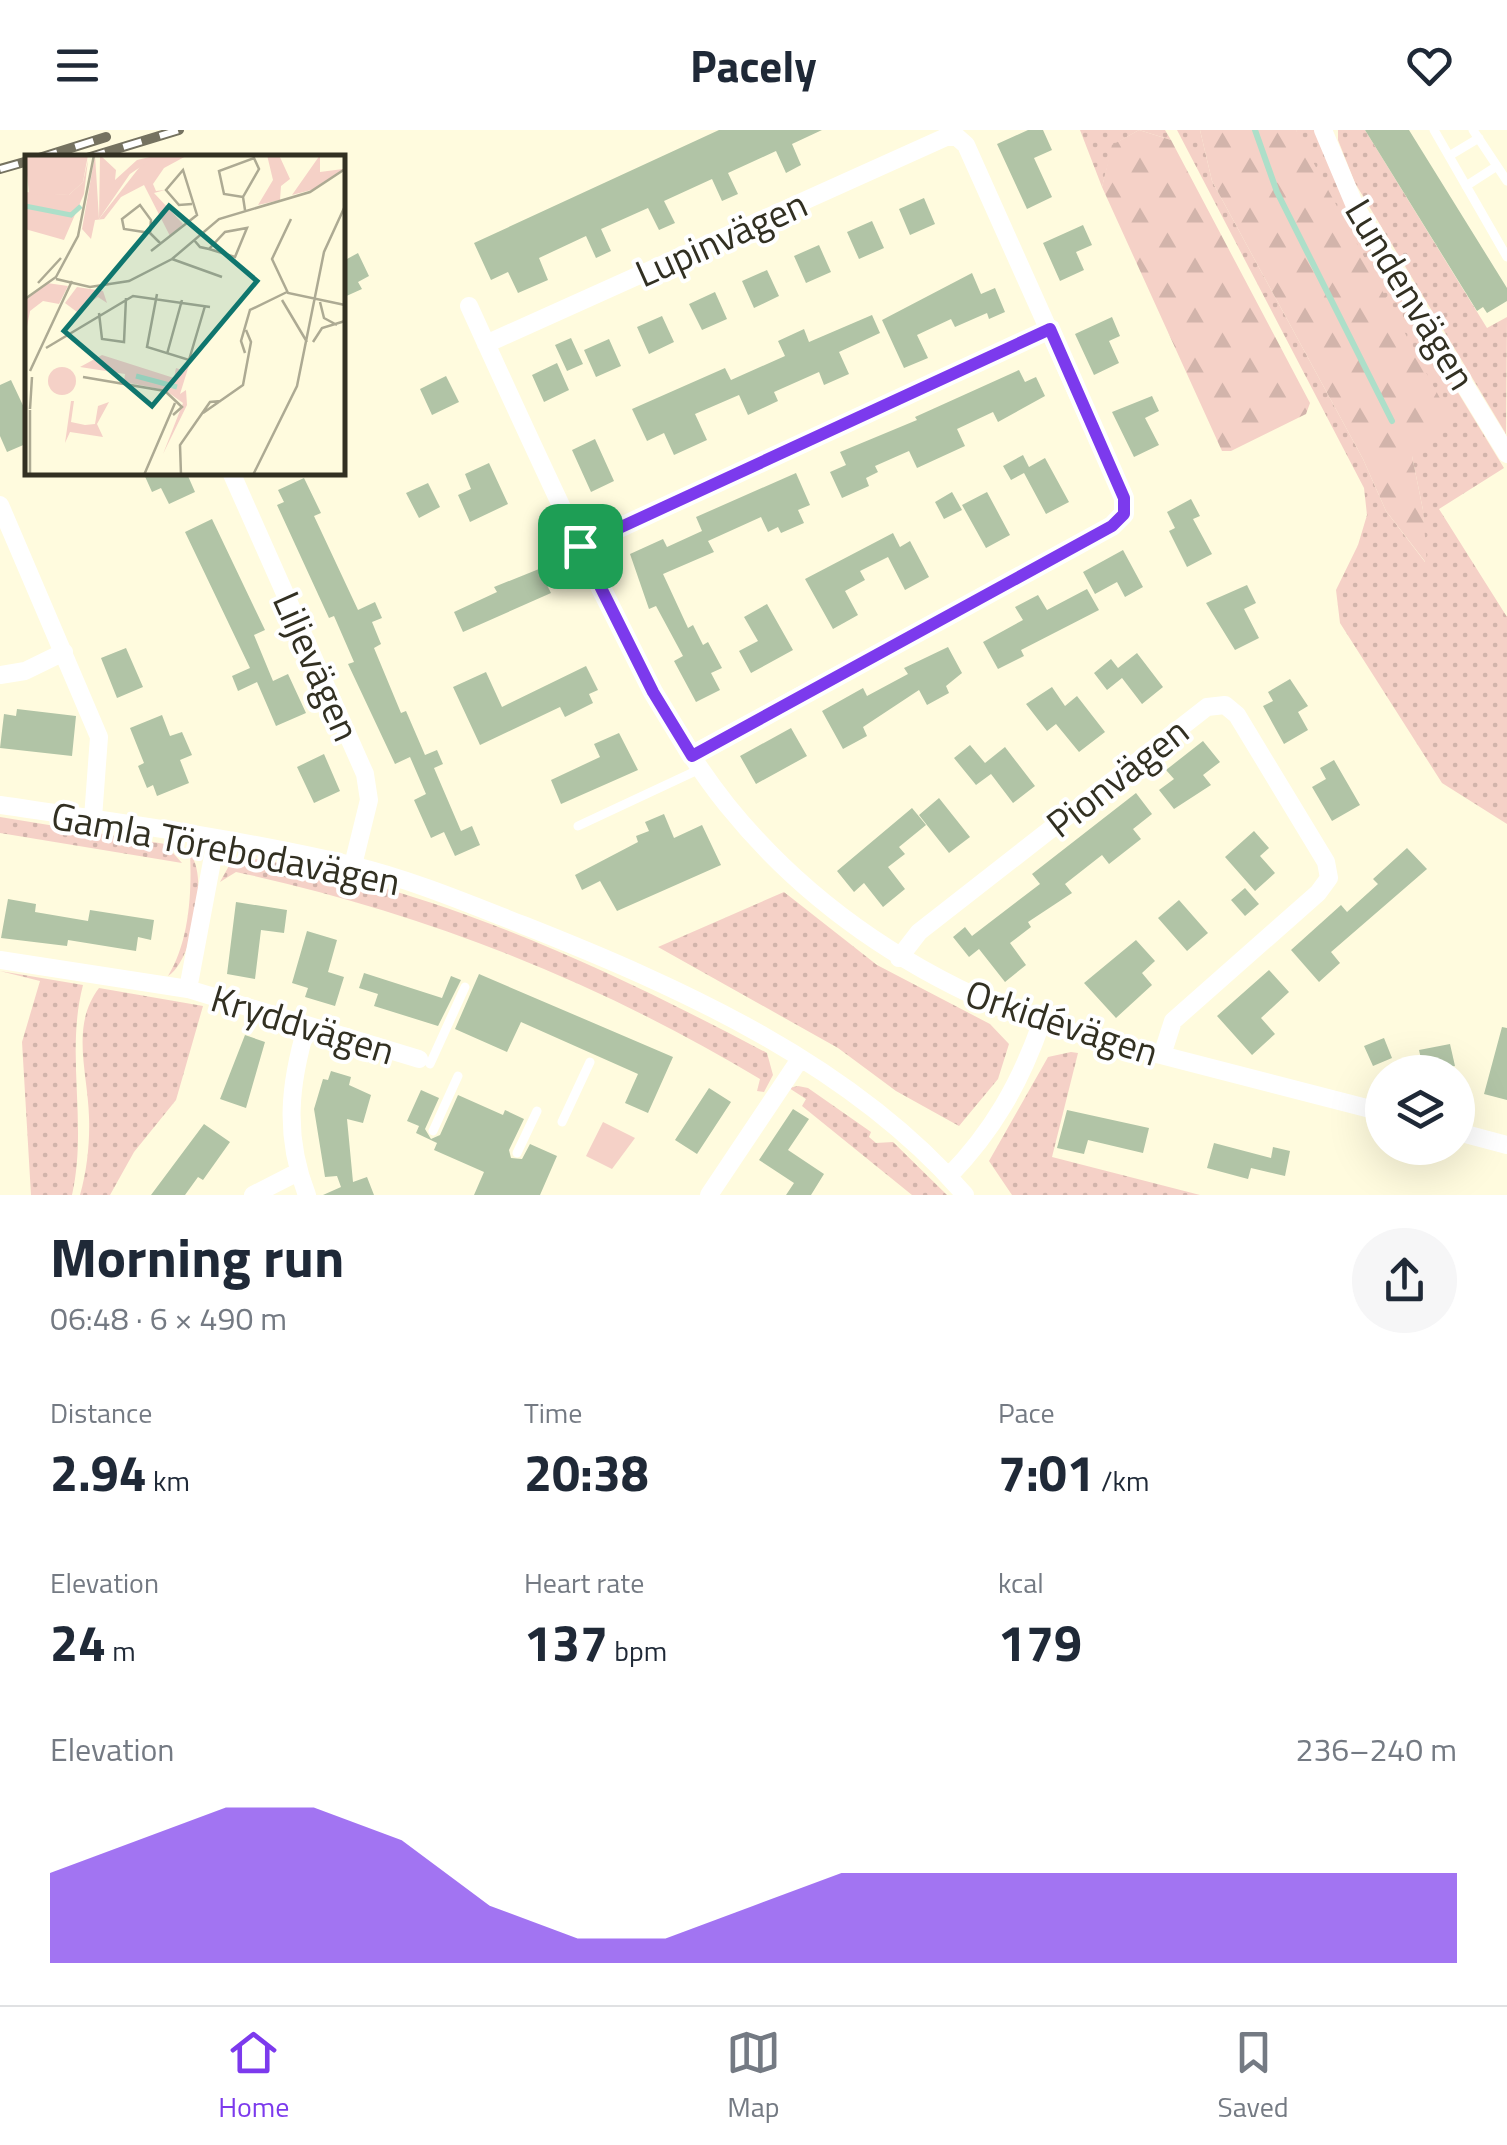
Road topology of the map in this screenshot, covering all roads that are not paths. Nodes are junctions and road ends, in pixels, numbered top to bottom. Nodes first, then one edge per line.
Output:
1 (1323, 130) edge
2 (1434, 130) edge
3 (1476, 134) edge
4 (1449, 156) junction
5 (1497, 166) junction
6 (1507, 181) edge
7 (1466, 186) junction
8 (1503, 240) edge
9 (1507, 257) edge
10 (468, 306) dead end
11 (1050, 329) junction
12 (486, 344) junction
13 (1507, 454) edge
14 (232, 475) edge
15 (0, 505) edge
16 (580, 546) junction
17 (64, 652) junction
18 (0, 675) edge
19 (696, 762) junction
20 (0, 806) edge
21 (93, 818) junction
22 (578, 826) dead end
23 (216, 840) junction
24 (352, 865) junction
25 (899, 958) junction
26 (0, 960) edge
27 (465, 987) dead end
28 (188, 989) junction
29 (1041, 1024) junction
30 (307, 1026) junction
31 (1162, 1055) junction
32 (800, 1059) junction
33 (424, 1061) joint
34 (590, 1062) dead end
35 (458, 1076) dead end
36 (1365, 1108) edge
37 (537, 1111) dead end
38 (562, 1122) dead end
39 (432, 1130) dead end
40 (1475, 1136) edge
41 (1507, 1144) edge
42 (517, 1153) dead end
43 (298, 1172) junction
44 (948, 1176) junction
45 (252, 1195) edge
46 (306, 1195) edge
47 (709, 1195) edge
48 (965, 1195) edge

1 - 13 street, Lundenvägen
2 - 4 lane
3 - 4 lane
3 - 5 lane
4 - 7 lane
5 - 6 lane
5 - 7 lane
7 - 8 lane
8 - 9 lane
10 - 12 street, Orkidévägen
11 - 12 street, Lupinvägen
11 - 16 street
11 - 19 street
12 - 16 street, Orkidévägen
14 - 24 street, Liljevägen
15 - 17 street
16 - 19 street, Orkidévägen
17 - 18 street
17 - 21 street
19 - 22 lane
19 - 25 street, Orkidévägen
20 - 21 street, Gamla Törebodavägen
21 - 23 street, Gamla Törebodavägen
23 - 24 street, Gamla Törebodavägen
23 - 28 street, Kryddvägen
24 - 32 street, Gamla Törebodavägen
25 - 29 street, Orkidévägen
25 - 31 street, Pionvägen
26 - 28 street, Kryddvägen
27 - 33 lane
28 - 30 street, Kryddvägen
29 - 31 street, Orkidévägen
29 - 44 street
30 - 33 street, Kryddvägen
30 - 43 street
31 - 36 street, Orkidévägen
32 - 44 street, Gamla Törebodavägen
32 - 47 street
34 - 38 lane
35 - 39 lane
37 - 42 lane
40 - 41 street
43 - 45 street
43 - 46 street
44 - 48 street, Gamla Törebodavägen

